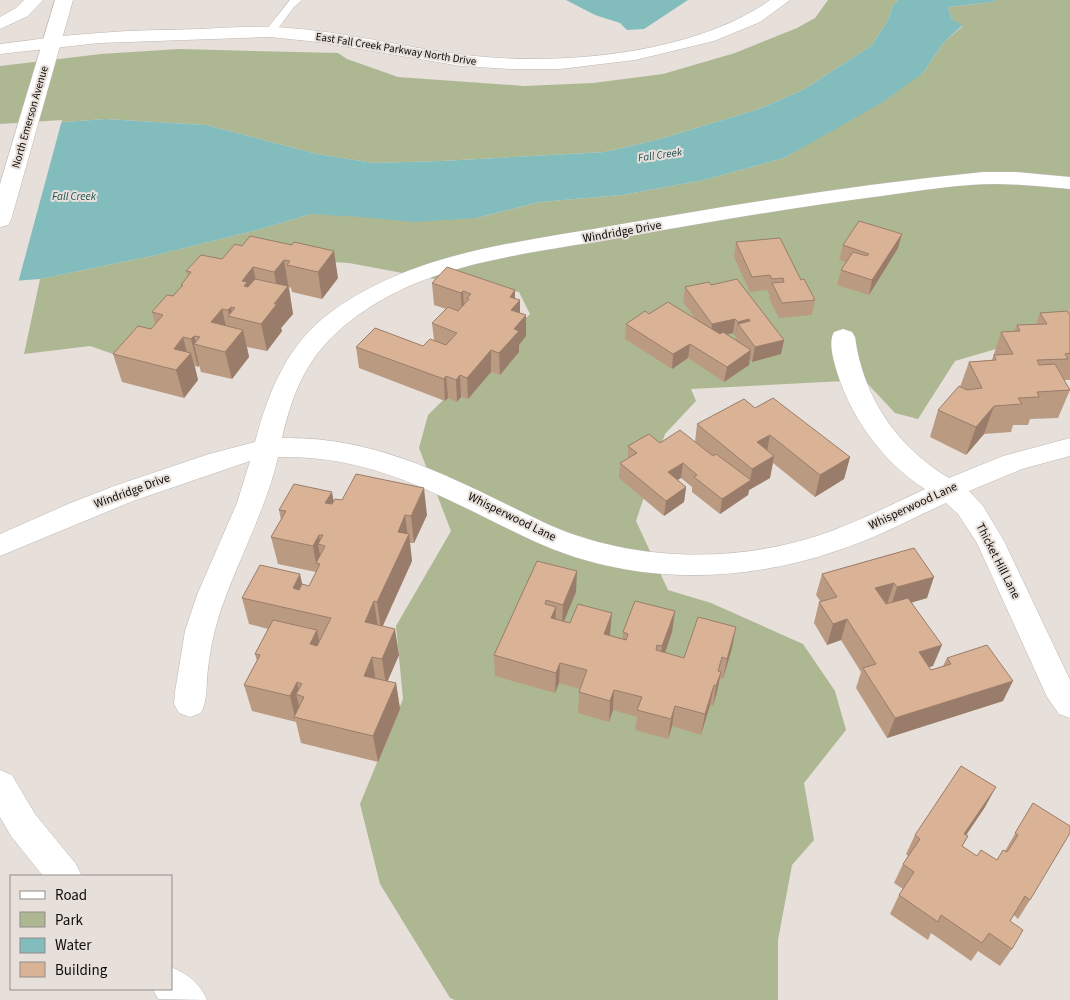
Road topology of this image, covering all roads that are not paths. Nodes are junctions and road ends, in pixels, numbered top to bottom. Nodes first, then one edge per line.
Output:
1 (34, 0) edge
2 (64, 0) edge
3 (297, 0) edge
4 (781, 0) edge
5 (0, 24) edge
6 (270, 32) junction
7 (52, 43) junction
8 (0, 48) edge
9 (1070, 182) edge
10 (0, 220) edge
11 (843, 336) dead end
12 (1070, 447) edge
13 (267, 449) junction
14 (948, 490) junction
15 (0, 545) edge
16 (190, 704) dead end
17 (1070, 706) edge
18 (0, 785) edge
19 (63, 875) edge
20 (172, 987) edge
21 (188, 1000) edge

1 - 5 street
2 - 7 street, North Emerson Avenue
3 - 6 lane
4 - 6 street, East Fall Creek Parkway North Drive
6 - 7 street, East Fall Creek Parkway North Drive
7 - 8 street, East Fall Creek Parkway North Drive
7 - 10 street, North Emerson Avenue
9 - 13 street, Windridge Drive
11 - 14 street, Thicket Hill Lane
12 - 14 street, Whisperwood Lane
13 - 14 street, Whisperwood Lane
13 - 15 street, Windridge Drive
13 - 16 street, Windridge Drive
14 - 17 street, Thicket Hill Lane
18 - 19 street
20 - 21 street

